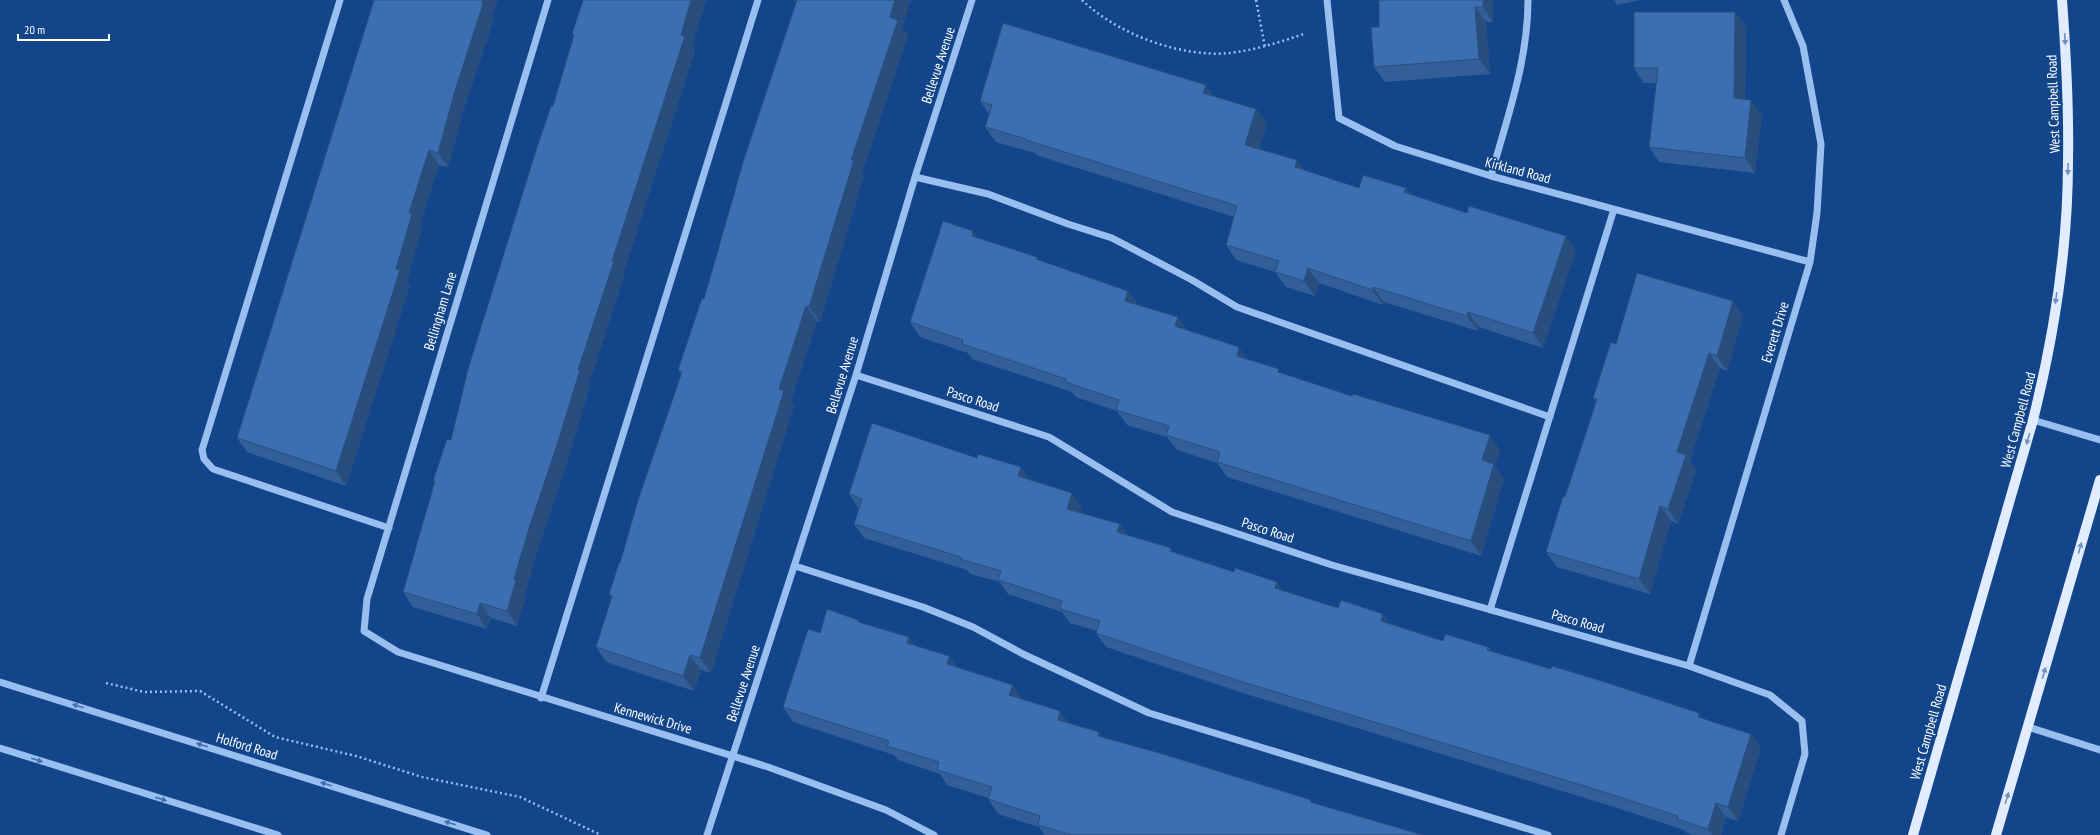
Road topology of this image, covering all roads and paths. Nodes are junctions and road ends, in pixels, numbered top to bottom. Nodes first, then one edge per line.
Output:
1 (340, 0) edge
2 (548, 0) edge
3 (758, 0) edge
4 (972, 0) edge
5 (1082, 0) edge
6 (1256, 0) edge
7 (1328, 0) edge
8 (1528, 0) edge
9 (1784, 0) edge
10 (2062, 0) edge
11 (1304, 34) dead end
12 (1265, 47) junction
13 (1491, 176) junction
14 (915, 177) junction
15 (1614, 209) junction
16 (1810, 262) junction
17 (856, 375) junction
18 (1550, 418) junction
19 (2033, 420) junction
20 (2100, 440) edge
21 (2100, 480) edge
22 (388, 528) junction
23 (795, 566) junction
24 (1490, 610) junction
25 (364, 632) joint
26 (1689, 666) junction
27 (0, 682) edge
28 (106, 683) dead end
29 (541, 698) junction
30 (2028, 727) junction
31 (0, 748) edge
32 (2100, 750) edge
33 (734, 756) junction
34 (278, 835) edge
35 (487, 835) edge
36 (601, 835) edge
37 (708, 835) edge
38 (934, 835) edge
39 (1548, 835) edge
40 (1781, 835) edge
41 (1913, 835) edge
42 (1996, 835) edge

1 - 22 street
2 - 22 street, Bellingham Lane
3 - 29 street
4 - 14 street, Bellevue Avenue
5 - 12 path
6 - 12 path
7 - 13 street, Kirkland Road
8 - 13 street
9 - 16 street, Everett Drive
10 -> 19 main road, West Campbell Road
11 - 12 path
13 - 15 street, Kirkland Road
14 - 17 street, Bellevue Avenue
14 - 18 street
15 - 16 street, Kirkland Road
15 - 18 street
16 - 26 street, Everett Drive
17 - 23 street, Bellevue Avenue
17 - 24 street, Pasco Road
18 - 24 street
19 - 20 street
19 -> 41 main road, West Campbell Road
30 -> 21 main road
22 - 25 street, Bellingham Lane
23 - 33 street, Bellevue Avenue
23 - 39 street
24 - 26 street, Pasco Road
25 - 29 street, Kennewick Drive
26 - 40 street, Pasco Road
35 -> 27 street, Holford Road
28 - 36 path
29 - 33 street, Kennewick Drive
30 - 32 street
42 -> 30 main road
31 -> 34 street
33 - 37 street, Bellevue Avenue
33 - 38 street, Kennewick Drive

